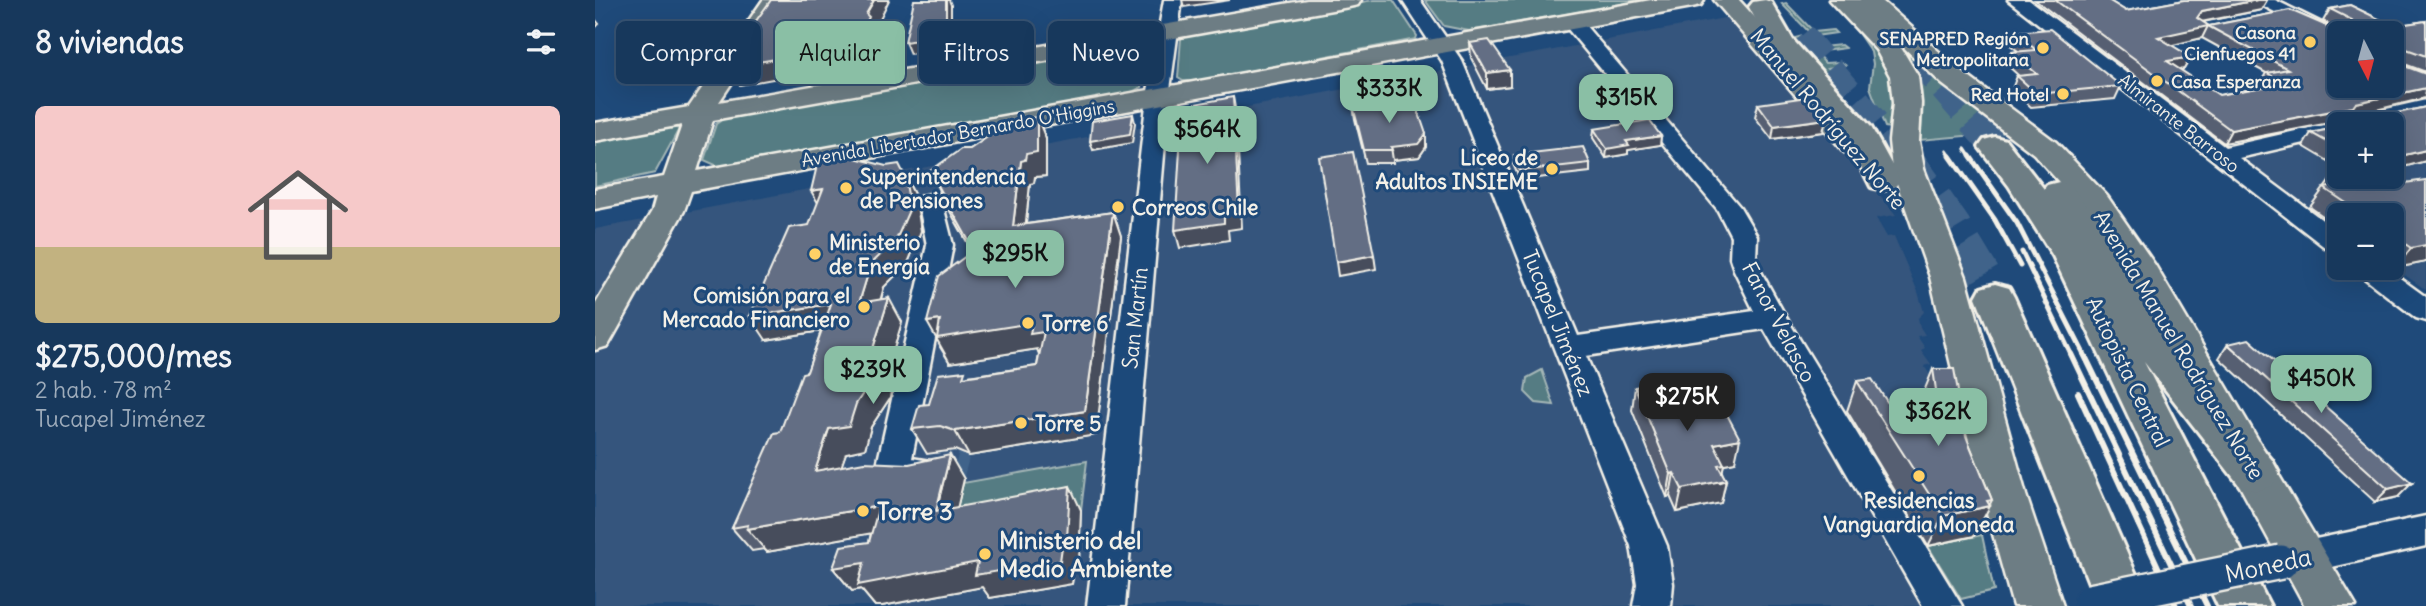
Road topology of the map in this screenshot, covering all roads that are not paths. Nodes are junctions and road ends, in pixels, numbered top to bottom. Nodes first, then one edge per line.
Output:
1 (775, 0) edge
2 (1173, 0) edge
3 (1349, 0) edge
4 (1411, 0) edge
5 (1692, 0) edge
6 (1726, 0) edge
7 (1841, 0) edge
8 (1867, 0) edge
9 (2017, 0) edge
10 (2261, 0) edge
11 (2287, 13) junction
12 (2256, 19) edge
13 (1572, 22) junction
14 (1169, 32) junction
15 (2327, 33) edge
16 (1801, 36) tunnel mouth
17 (1443, 45) junction
18 (1158, 97) junction
19 (700, 114) junction
20 (2327, 131) edge
21 (595, 132) edge
22 (2220, 155) junction
23 (1883, 180) junction
24 (677, 184) junction
25 (595, 199) edge
26 (930, 201) edge
27 (2327, 236) edge
28 (1948, 277) junction
29 (2385, 280) edge
30 (1995, 297) tunnel mouth
31 (2426, 311) edge
32 (1772, 318) junction
33 (595, 337) edge
34 (1568, 348) junction
35 (951, 465) tunnel mouth
36 (2256, 473) junction
37 (2426, 531) edge
38 (2292, 560) junction
39 (2094, 604) edge
40 (1106, 606) edge
41 (1652, 606) edge
42 (1943, 606) edge
43 (2038, 606) edge
44 (2244, 606) edge
45 (2331, 606) edge

1 - 19 main road
2 - 14 street, San Martín
3 - 14 main road
4 - 17 street, Tucapel Jiménez
5 - 13 main road, Avenida Libertador Bernardo O'Higgins
6 - 23 main road, Manuel Rodríguez Norte
7 - 28 main road
8 - 36 main road, Avenida Manuel Rodríguez Norte
9 - 22 street, Almirante Barroso
10 - 11 street
11 - 12 street
11 - 15 street
13 - 17 main road, Avenida Libertador Bernardo O'Higgins
13 - 32 street, Fanor Velasco
14 - 18 street, San Martín
14 - 19 main road
16 - 23 highway
17 - 18 main road, Avenida Libertador Bernardo O'Higgins
17 - 34 street, Tucapel Jiménez
18 - 24 main road, Avenida Libertador Bernardo O'Higgins
18 - 40 street, San Martín
19 - 21 main road
19 - 24 main road
20 - 22 street
22 - 27 street, Almirante Barroso
23 - 28 main road, Manuel Rodríguez Norte
24 - 25 main road, Avenida Libertador Bernardo O'Higgins
24 - 33 main road
26 - 35 street
28 - 43 main road
29 - 31 street
30 - 39 highway
32 - 34 street
32 - 42 street, Fanor Velasco
34 - 41 street, Tucapel Jiménez
36 - 38 main road, Avenida Manuel Rodríguez Norte
36 - 44 highway, Autopista Central
37 - 38 street, Moneda
38 - 39 street, Moneda, bridge
38 - 45 main road, Avenida Manuel Rodríguez Norte

